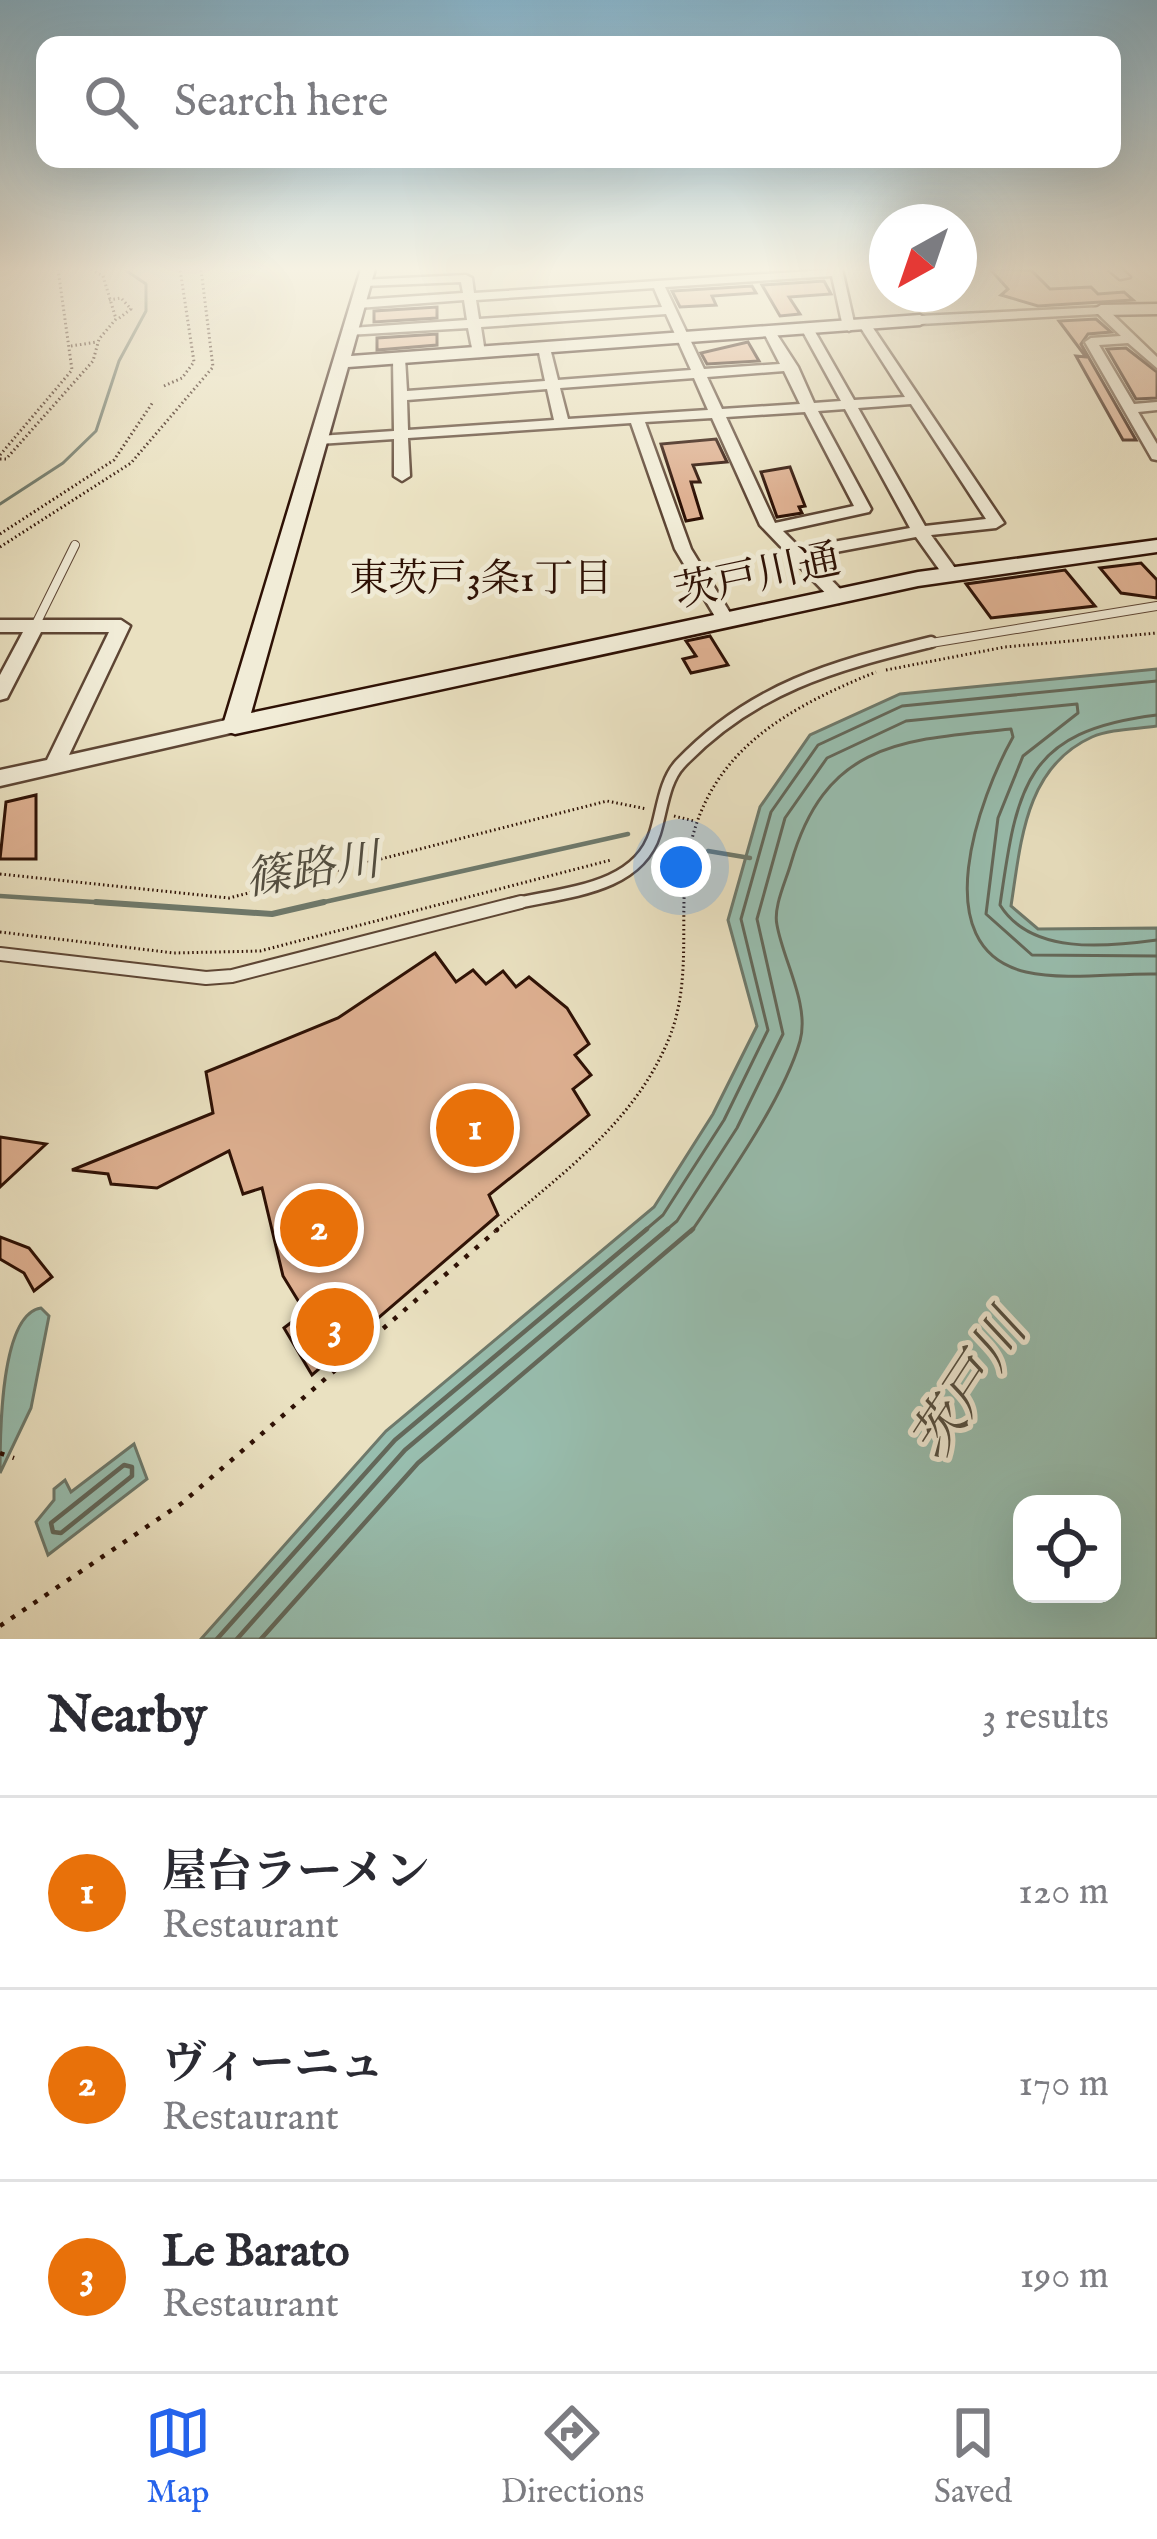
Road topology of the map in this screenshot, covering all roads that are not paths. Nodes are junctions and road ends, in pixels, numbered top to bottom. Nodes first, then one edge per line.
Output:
1 (347, 345) edge
2 (478, 345) edge
3 (583, 345) edge
4 (685, 345) edge
5 (777, 345) edge
6 (817, 345) edge
7 (872, 345) edge
8 (1093, 345) edge
9 (544, 348) junction
10 (479, 353) junction
11 (398, 358) junction
12 (343, 362) junction
13 (791, 368) junction
14 (699, 374) junction
15 (553, 385) junction
16 (399, 396) junction
17 (915, 400) junction
18 (850, 404) junction
19 (812, 406) junction
20 (1157, 406) edge
21 (1127, 409) junction
22 (716, 412) junction
23 (636, 418) junction
24 (562, 423) junction
25 (400, 435) junction
26 (320, 440) junction
27 (1154, 448) edge
28 (402, 476) dead end
29 (772, 530) junction
30 (920, 531) junction
31 (75, 545) dead end
32 (1157, 546) edge
33 (796, 554) junction
34 (952, 575) junction
35 (839, 597) junction
36 (1157, 606) edge
37 (726, 621) junction
38 (0, 626) edge
39 (35, 626) junction
40 (0, 693) edge
41 (235, 725) junction
42 (54, 766) junction
43 (0, 778) edge
44 (0, 954) edge

1 - 12 street
2 - 10 street
3 - 9 street
4 - 14 street
5 - 13 street
6 - 18 street
7 - 17 street
8 - 21 street
9 - 10 street
9 - 15 street
10 - 11 street
11 - 12 street
11 - 16 street
12 - 26 street
13 - 14 street
13 - 19 street
14 - 15 street
14 - 22 street
15 - 16 street
15 - 24 street
16 - 25 street
17 - 18 street
17 - 30 street
18 - 19 street
18 - 30 street
19 - 22 street
19 - 29 street
20 - 21 street
21 - 27 street
22 - 23 street
22 - 29 street
23 - 24 street
23 - 37 street
24 - 25 street
25 - 26 street
25 - 28 street
26 - 41 street
29 - 33 street
30 - 33 street
30 - 34 street
31 - 39 lane
32 - 34 street, 茨戸川通
33 - 35 street
34 - 35 street, 茨戸川通
35 - 37 street, 茨戸川通
36 - 44 lane
37 - 41 street, 茨戸川通
38 - 39 street
39 - 40 street
39 - 42 street
41 - 42 street
42 - 43 street

